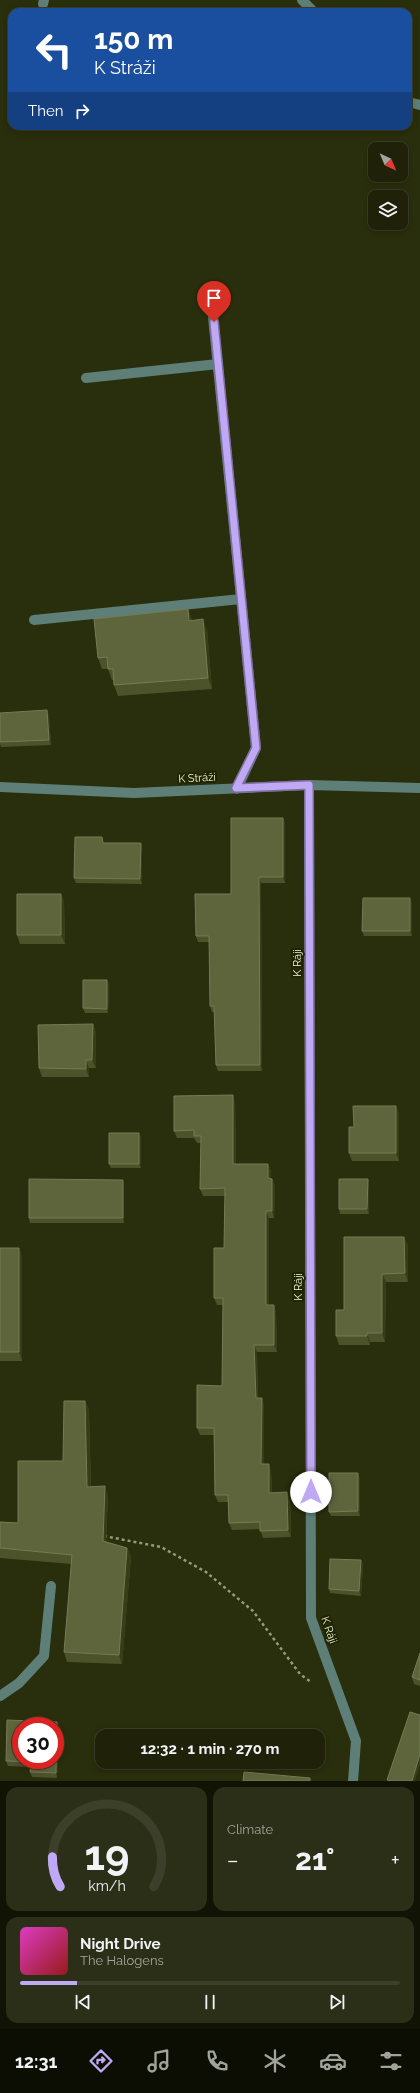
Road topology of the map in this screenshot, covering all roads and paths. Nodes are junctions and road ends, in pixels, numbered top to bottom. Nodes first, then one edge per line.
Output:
1 (302, 0) edge
2 (310, 8) edge
3 (212, 307) dead end
4 (218, 364) junction
5 (86, 378) dead end
6 (241, 599) junction
7 (34, 620) dead end
8 (309, 785) junction
9 (0, 787) edge
10 (236, 788) junction
11 (420, 788) edge
12 (101, 1536) edge
13 (51, 1586) dead end
14 (312, 1682) dead end
15 (0, 1696) edge
16 (353, 1781) edge

1 - 2 street
3 - 4 street
4 - 5 street
4 - 6 street
6 - 7 street
6 - 10 street
8 - 10 street, K Stráži
8 - 11 street, K Stráži
8 - 16 street, K Ráji
9 - 10 street, K Stráži
12 - 14 path
13 - 15 street

